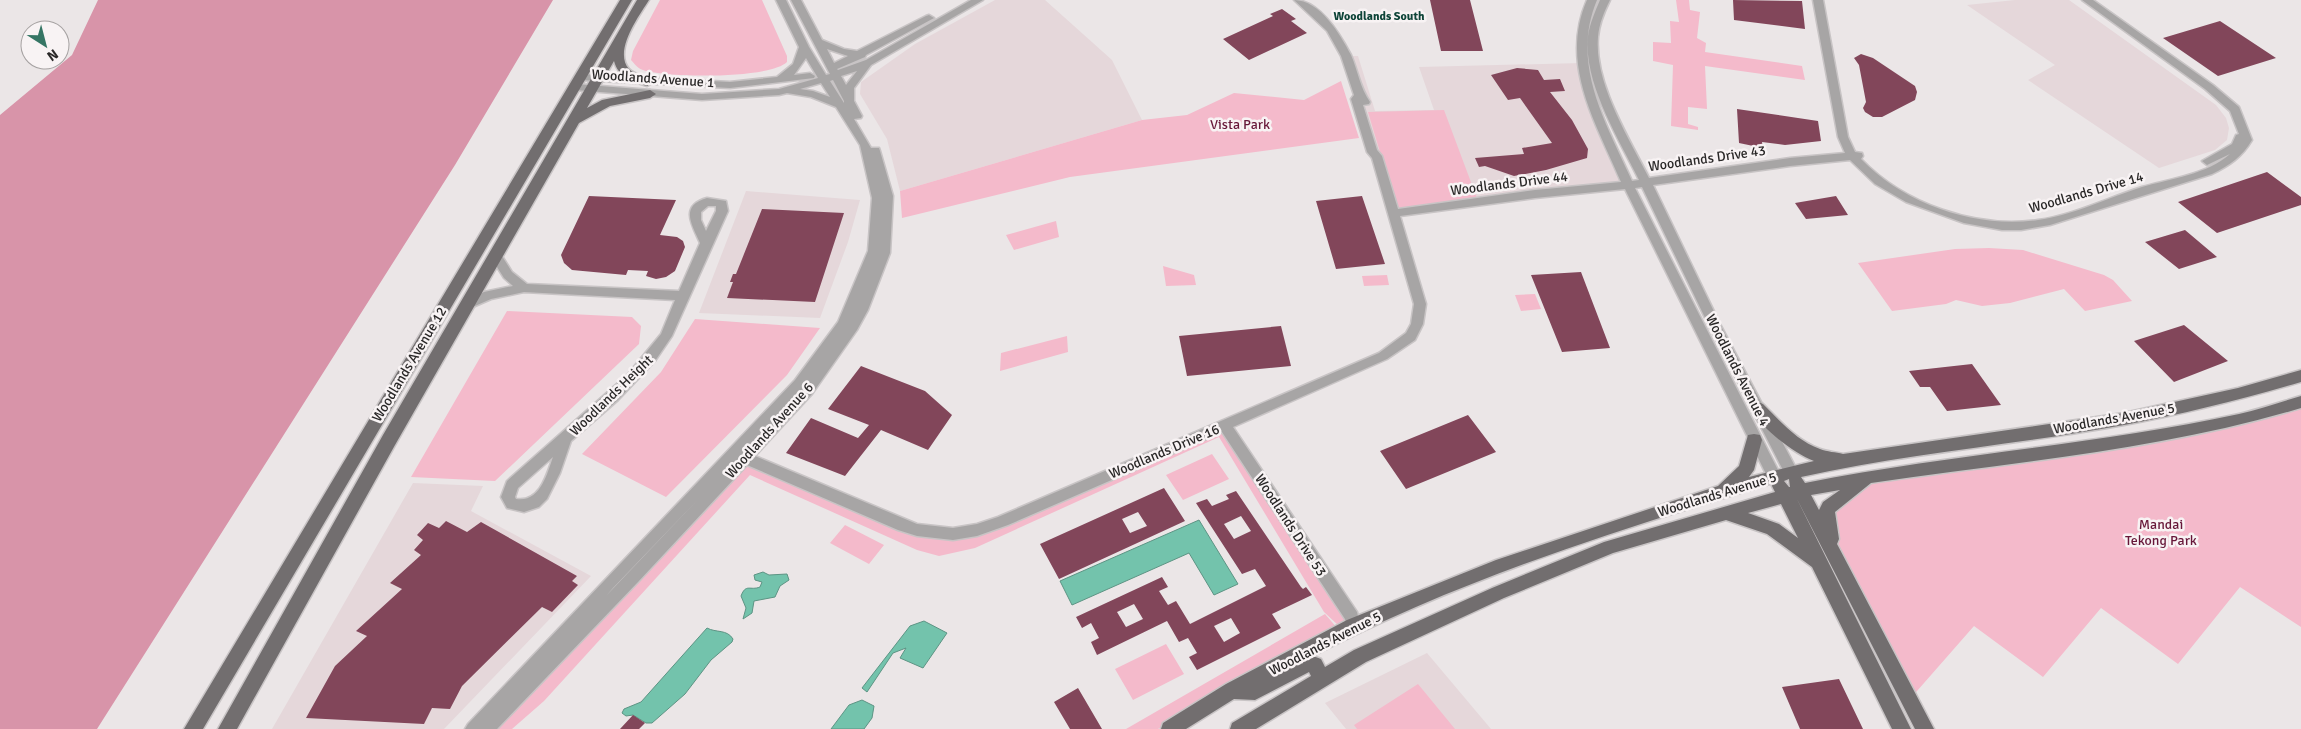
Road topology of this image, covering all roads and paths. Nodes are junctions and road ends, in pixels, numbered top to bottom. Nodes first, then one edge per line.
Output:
1 (626, 0) edge
2 (643, 0) edge
3 (781, 0) edge
4 (796, 0) edge
5 (960, 0) edge
6 (977, 0) edge
7 (1299, 0) edge
8 (1592, 0) edge
9 (1605, 0) edge
10 (1818, 0) edge
11 (1826, 0) edge
12 (2076, 0) edge
13 (2087, 0) edge
14 (948, 7) junction
15 (816, 41) junction
16 (620, 42) junction
17 (804, 47) junction
18 (861, 55) junction
19 (870, 62) junction
20 (828, 74) junction
21 (578, 82) junction
22 (597, 82) junction
23 (647, 82) junction
24 (778, 87) junction
25 (650, 94) junction
26 (844, 104) junction
27 (575, 120) junction
28 (1855, 154) junction
29 (1644, 181) junction
30 (1628, 185) junction
31 (1395, 213) junction
32 (706, 243) dead end
33 (496, 256) junction
34 (524, 288) junction
35 (683, 296) junction
36 (468, 305) junction
37 (2301, 376) edge
38 (2301, 402) edge
39 (1758, 408) junction
40 (1225, 425) junction
41 (565, 440) junction
42 (1754, 440) junction
43 (740, 454) junction
44 (1852, 459) junction
45 (1791, 472) junction
46 (1774, 476) junction
47 (1869, 477) junction
48 (1793, 493) junction
49 (1711, 495) junction
50 (1727, 514) junction
51 (1836, 558) junction
52 (1819, 564) junction
53 (1354, 626) junction
54 (1322, 678) junction
55 (1232, 690) junction
56 (193, 729) edge
57 (227, 729) edge
58 (473, 729) edge
59 (488, 729) edge
60 (1170, 729) edge
61 (1239, 729) edge
62 (1902, 729) edge
63 (1924, 729) edge

1 - 21 main road, Woodlands Avenue 12
2 - 16 main road, Woodlands Avenue 12
3 - 17 street
4 - 15 street
5 - 14 street, Woodlands Avenue 1
6 - 14 street
6 - 19 street, Woodlands Avenue 1
7 - 31 street, Woodlands Drive 16
8 - 30 street, Woodlands Avenue 4
9 - 29 street, Woodlands Avenue 4
10 - 28 street, Woodlands Drive 14
11 - 28 street, Woodlands Drive 14
12 - 28 street, Woodlands Drive 14
13 - 28 street, Woodlands Drive 14
14 - 18 street, Woodlands Avenue 1
15 - 18 street
15 - 20 street
16 - 22 main road, Woodlands Avenue 12
16 - 23 main road
17 - 20 street
17 - 24 street
18 - 20 street, Woodlands Avenue 1
19 - 20 street, Woodlands Avenue 1
19 - 26 street
20 - 24 street, Woodlands Avenue 1
20 - 26 street, Woodlands Avenue 6
21 - 22 street, Woodlands Avenue 1
21 - 56 main road, Woodlands Avenue 12
22 - 23 street, Woodlands Avenue 1
22 - 25 street, Woodlands Avenue 1
22 - 27 main road, Woodlands Avenue 12
23 - 24 street, Woodlands Avenue 1
24 - 25 street, Woodlands Avenue 1
24 - 26 street
25 - 27 main road
26 - 43 street, Woodlands Avenue 6
27 - 33 main road, Woodlands Avenue 12
28 - 29 street, Woodlands Drive 43
29 - 30 street, Woodlands Drive 43
29 - 39 street, Woodlands Avenue 4
30 - 31 street, Woodlands Drive 44
30 - 42 street, Woodlands Avenue 4
31 - 40 street, Woodlands Drive 16
32 - 35 street, Woodlands Height
33 - 34 street
33 - 36 main road, Woodlands Avenue 12
34 - 35 street
34 - 36 street
35 - 41 street, Woodlands Height
36 - 57 main road, Woodlands Avenue 12
37 - 44 main road, Woodlands Avenue 5
38 - 47 main road, Woodlands Avenue 5
39 - 44 main road
39 - 45 street, Woodlands Avenue 4
40 - 43 street, Woodlands Drive 16
40 - 53 street, Woodlands Drive 53
41 - 41 street, Woodlands Height
42 - 46 street, Woodlands Avenue 4
42 - 49 main road
43 - 58 street, Woodlands Avenue 6
43 - 59 street, Woodlands Avenue 6
44 - 45 main road, Woodlands Avenue 5
45 - 46 main road, Woodlands Avenue 5
45 - 48 main road, Woodlands Avenue 4
46 - 48 main road, Woodlands Avenue 4
46 - 49 main road, Woodlands Avenue 5
47 - 48 main road, Woodlands Avenue 5
47 - 51 main road
48 - 50 main road, Woodlands Avenue 5
48 - 51 main road, Woodlands Avenue 4
48 - 52 main road, Woodlands Avenue 4
49 - 53 main road, Woodlands Avenue 5
50 - 52 main road
50 - 54 main road, Woodlands Avenue 5
51 - 63 main road, Woodlands Avenue 4
52 - 62 main road, Woodlands Avenue 4
53 - 55 main road, Woodlands Avenue 5
54 - 55 main road
54 - 61 main road, Woodlands Avenue 5
55 - 60 main road, Woodlands Avenue 5

